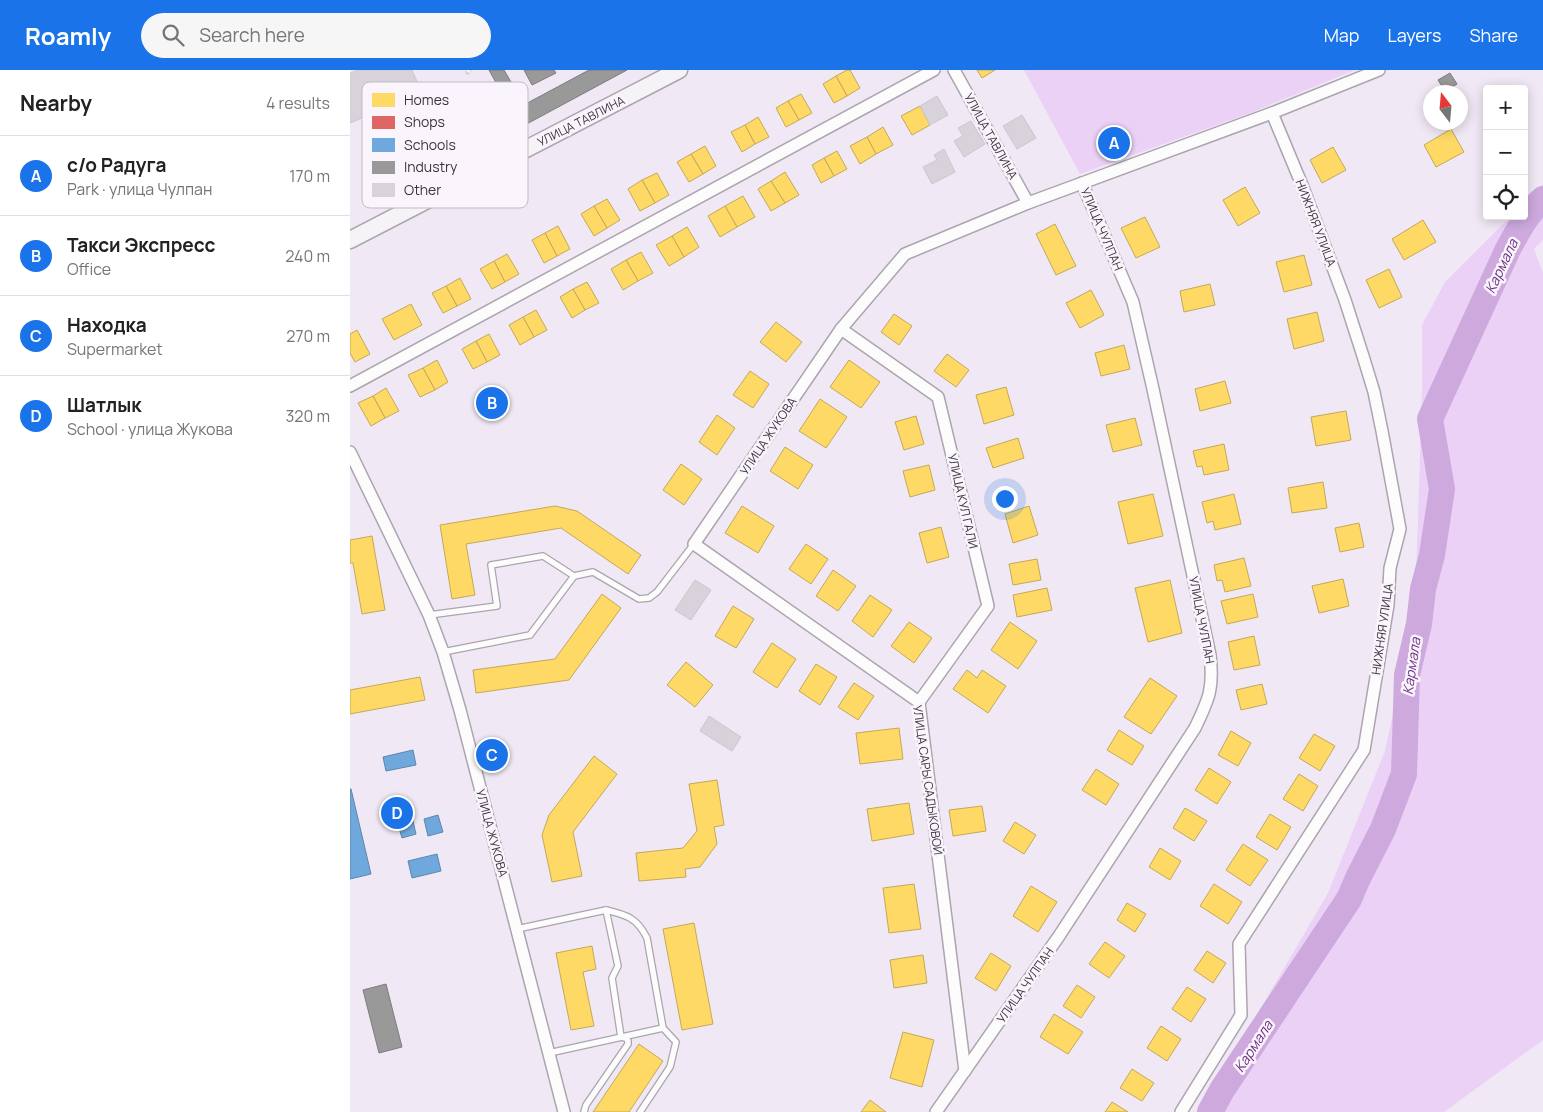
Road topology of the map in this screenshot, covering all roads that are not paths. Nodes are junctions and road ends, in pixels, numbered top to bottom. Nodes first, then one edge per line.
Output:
1 (679, 70) edge
2 (934, 70) edge
3 (954, 70) edge
4 (1379, 70) edge
5 (1272, 112) junction
6 (528, 148) edge
7 (1082, 183) junction
8 (1028, 203) junction
9 (412, 208) edge
10 (350, 240) edge
11 (841, 329) junction
12 (350, 386) edge
13 (350, 452) edge
14 (694, 544) junction
15 (574, 576) junction
16 (429, 615) junction
17 (443, 652) junction
18 (919, 702) junction
19 (606, 910) junction
20 (517, 929) junction
21 (663, 1028) junction
22 (621, 1037) junction
23 (549, 1053) junction
24 (965, 1071) junction
25 (564, 1112) edge
26 (584, 1112) edge
27 (640, 1112) edge
28 (936, 1112) edge
29 (1182, 1112) edge

1 - 6 main road, УЛИЦА ТАВЛИНА
2 - 12 street
3 - 8 street, УЛИЦА ТАВЛИНА
4 - 5 street, УЛИЦА ЖУКОВА
5 - 7 street, УЛИЦА ЖУКОВА
5 - 29 street, НИЖНЯЯ УЛИЦА
7 - 8 street, УЛИЦА ЖУКОВА
7 - 24 street, УЛИЦА ЧУЛПАН
8 - 11 street, УЛИЦА ЖУКОВА
9 - 10 main road, УЛИЦА ТАВЛИНА
11 - 14 street, УЛИЦА ЖУКОВА
11 - 18 street, УЛИЦА КУЛ ГАЛИ
13 - 16 street, УЛИЦА ЖУКОВА
14 - 15 lane
14 - 18 street, УЛИЦА САРЫ САДЫКОВОЙ
15 - 16 lane
15 - 17 lane
16 - 17 street, УЛИЦА ЖУКОВА
17 - 20 street, УЛИЦА ЖУКОВА
18 - 24 street, УЛИЦА САРЫ САДЫКОВОЙ
19 - 20 lane
19 - 21 lane
19 - 22 lane
20 - 23 street, УЛИЦА ЖУКОВА
21 - 22 lane
21 - 27 lane
22 - 23 lane
22 - 26 lane
23 - 25 street, УЛИЦА ЖУКОВА
24 - 28 street, УЛИЦА ЧУЛПАН

